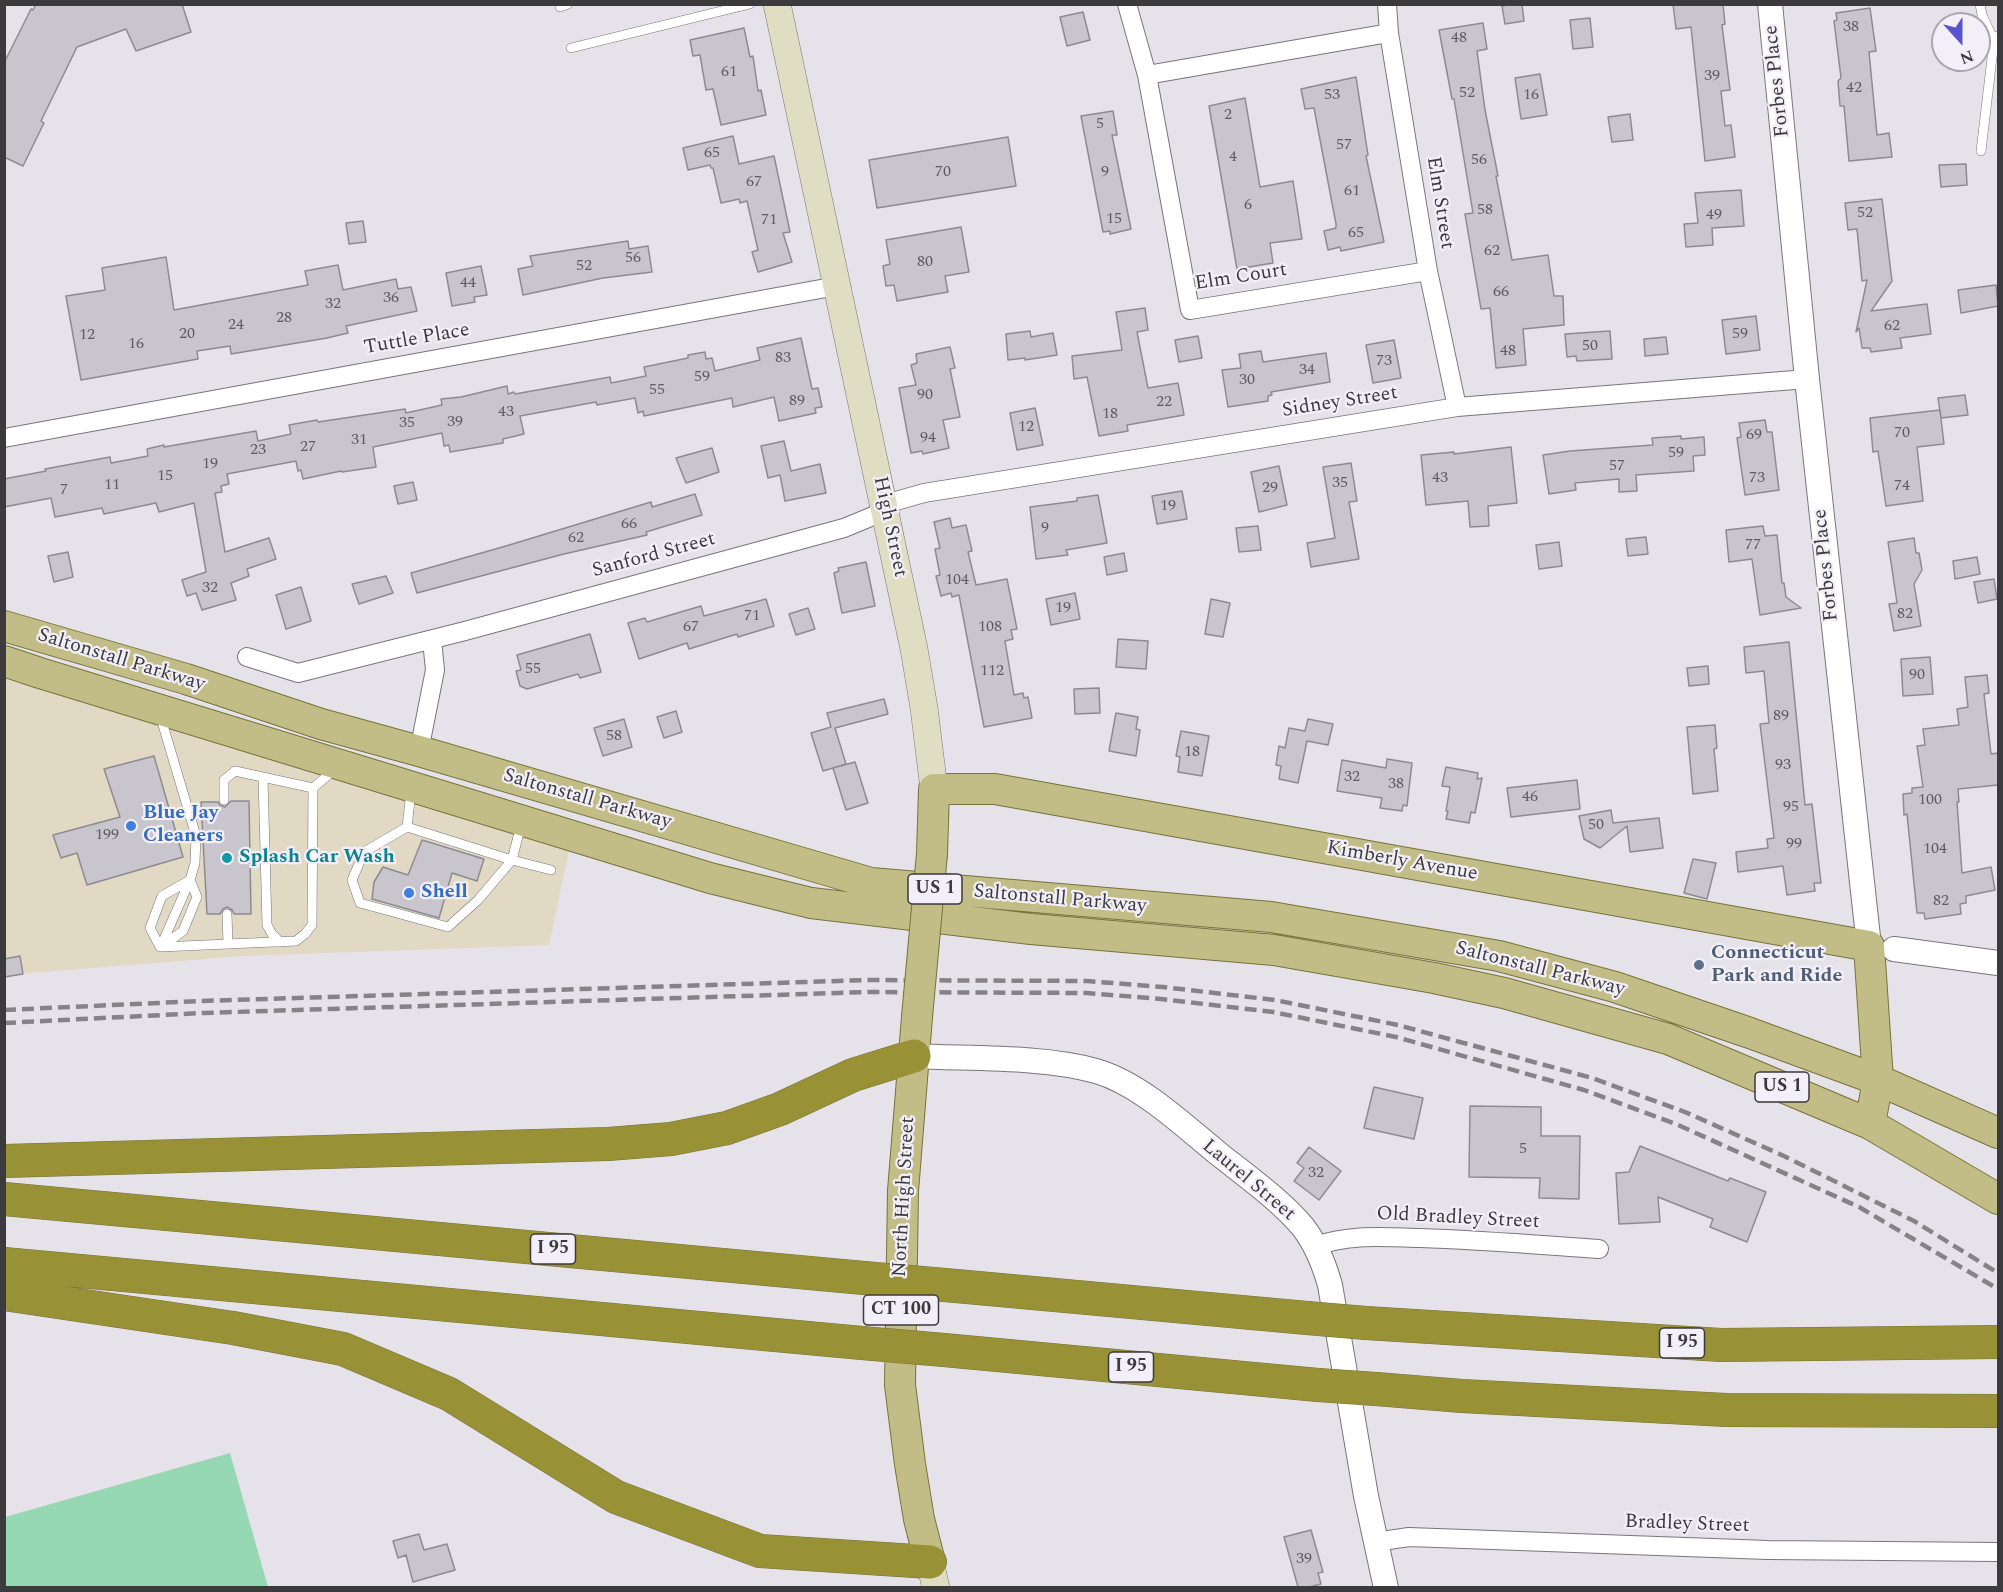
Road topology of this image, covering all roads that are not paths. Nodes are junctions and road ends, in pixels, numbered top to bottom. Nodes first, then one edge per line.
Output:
1 (750, 4) edge
2 (777, 4) edge
3 (1127, 4) edge
4 (1387, 4) edge
5 (1770, 4) edge
6 (1980, 4) edge
7 (1389, 33) junction
8 (1996, 38) edge
9 (571, 48) dead end
10 (1147, 75) junction
11 (1981, 151) dead end
12 (1428, 271) junction
13 (837, 286) junction
14 (1807, 379) junction
15 (1457, 407) junction
16 (4, 438) edge
17 (885, 507) junction
18 (4, 626) edge
19 (432, 640) junction
20 (247, 657) dead end
21 (4, 661) edge
22 (159, 710) junction
23 (419, 751) junction
24 (340, 765) junction
25 (263, 777) junction
26 (412, 787) junction
27 (313, 788) junction
28 (934, 789) junction
29 (224, 800) dead end
30 (522, 820) junction
31 (407, 827) junction
32 (512, 860) junction
33 (551, 870) dead end
34 (190, 880) junction
35 (227, 914) dead end
36 (280, 942) junction
37 (228, 944) junction
38 (160, 947) junction
39 (1882, 948) junction
40 (1998, 963) edge
41 (914, 1056) junction
42 (1878, 1080) junction
43 (1870, 1124) junction
44 (1998, 1133) edge
45 (4, 1161) edge
46 (1998, 1198) edge
47 (4, 1199) edge
48 (1315, 1246) junction
49 (1599, 1249) dead end
50 (4, 1264) edge
51 (4, 1294) edge
52 (1998, 1342) edge
53 (1998, 1411) edge
54 (1375, 1542) junction
55 (1998, 1551) edge
56 (933, 1575) edge
57 (1386, 1587) edge

1 - 9 lane
2 - 13 main road, High Street / CT 100
3 - 10 street, Elm Court
4 - 7 street, Elm Street
5 - 14 street, Forbes Place
6 - 8 lane
7 - 10 street
7 - 12 street, Elm Street
8 - 11 lane
10 - 12 street, Elm Court
12 - 15 street, Elm Street
13 - 16 street, Tuttle Place
13 - 17 main road, High Street / CT 100
14 - 15 street, Sidney Street
14 - 39 street, Forbes Place
15 - 17 street, Sidney Street
17 - 19 street, Sanford Street
17 - 28 main road, High Street / CT 100
18 - 23 main road, Saltonstall Parkway / US 1
19 - 20 street, Sanford Street
19 - 23 street
21 - 22 main road, Saltonstall Parkway / US 1
22 - 24 main road, Saltonstall Parkway / US 1
22 - 34 lane
23 - 42 main road, Saltonstall Parkway / US 1
24 - 26 main road, Saltonstall Parkway / US 1
24 - 27 lane
25 - 27 lane
25 - 29 lane
25 - 36 lane
26 - 30 main road, Saltonstall Parkway / US 1
26 - 31 lane
27 - 36 lane
28 - 39 main road, Kimberly Avenue
28 - 41 main road, High Street / CT 100, bridge
30 - 32 lane
30 - 43 main road, Saltonstall Parkway / US 1
31 - 32 lane
31 - 32 lane
32 - 33 lane
34 - 38 lane
34 - 38 lane
34 - 38 lane
35 - 37 lane
36 - 37 lane
37 - 38 lane
39 - 40 street, Kimberly Avenue
39 - 42 main road, Forbes Place
41 - 45 highway
41 - 48 street, Laurel Street
41 - 56 main road, North High Street / CT 100
42 - 43 main road, Forbes Place
42 - 44 main road, US 1
43 - 46 main road, US 1
47 - 52 highway, I 95, bridge
48 - 49 street, Old Bradley Street
48 - 54 street, Laurel Street
50 - 53 highway, I 95, bridge
51 - 56 highway
54 - 55 street, Bradley Street
54 - 57 street, Laurel Street

